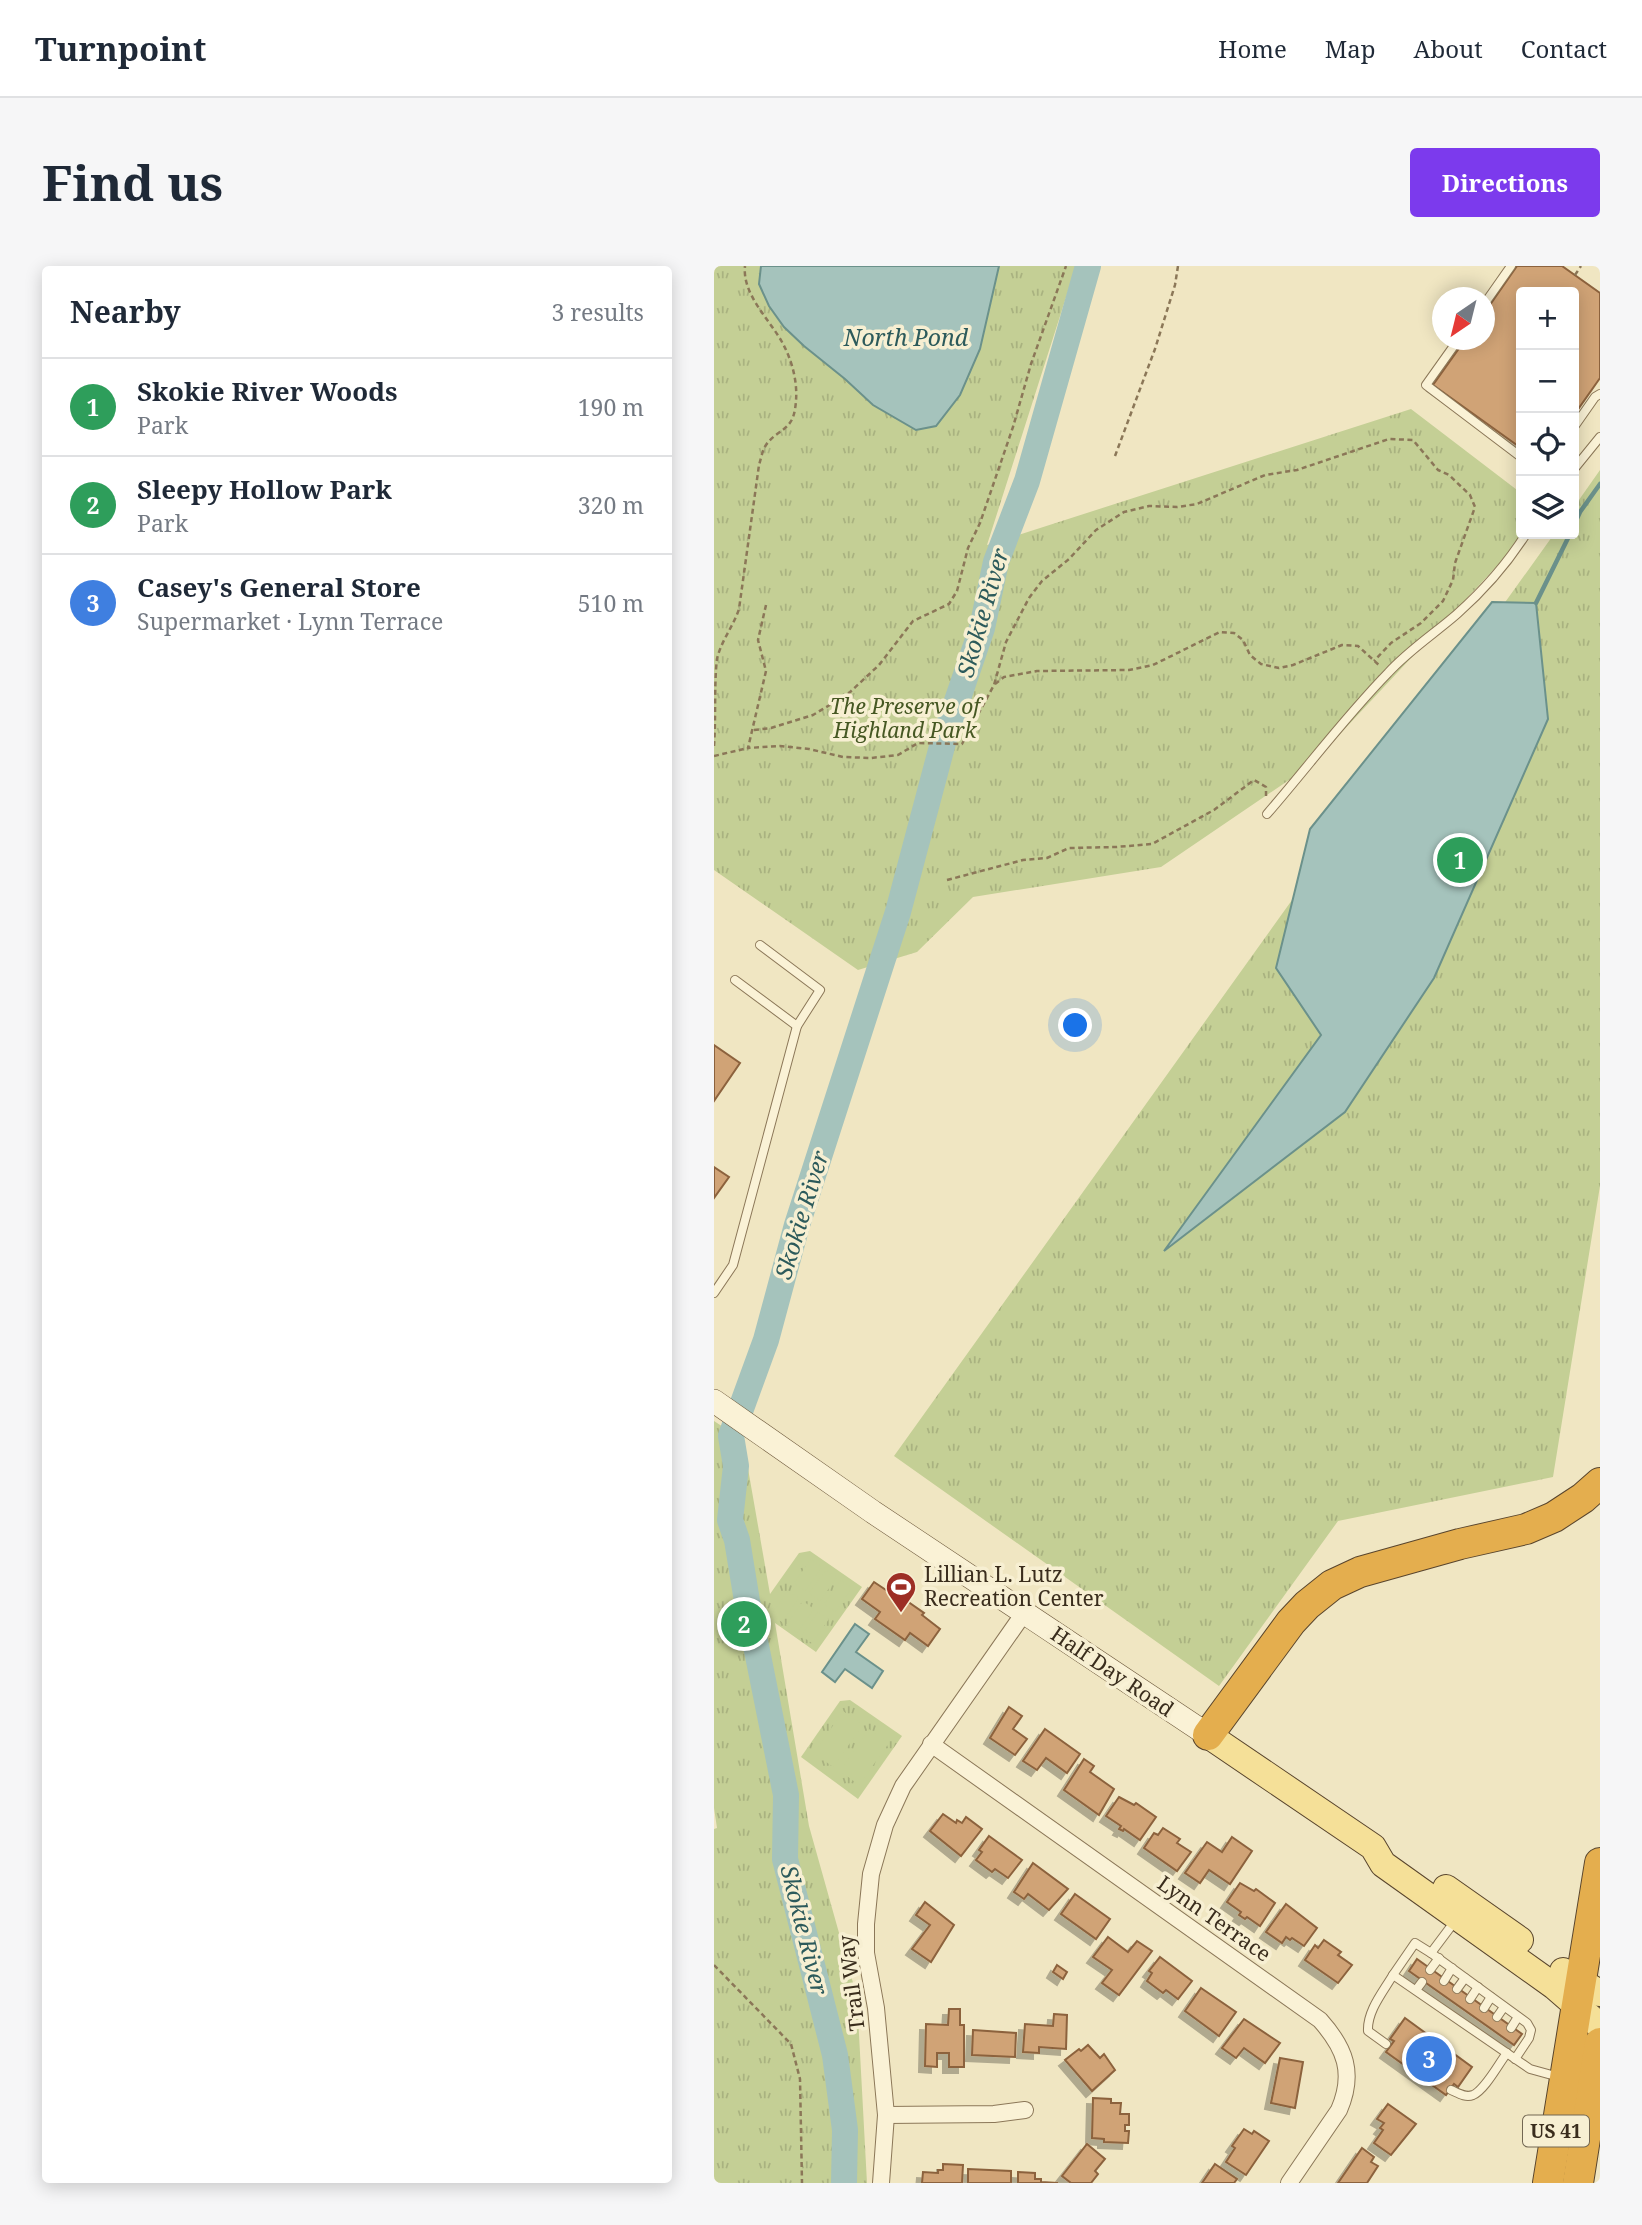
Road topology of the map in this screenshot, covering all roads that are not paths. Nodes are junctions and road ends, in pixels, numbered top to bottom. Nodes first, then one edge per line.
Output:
1 (1511, 266) edge
2 (1495, 289) edge
3 (1451, 350) edge
4 (1598, 394) edge
5 (1579, 420) edge
6 (1600, 437) edge
7 (1516, 453) edge
8 (1579, 464) edge
9 (1523, 539) edge
10 (1267, 814) road end
11 (760, 945) dead end
12 (736, 980) dead end
13 (797, 1026) junction
14 (714, 1293) edge
15 (714, 1401) edge
16 (1600, 1483) edge
17 (1024, 1613) junction
18 (1208, 1735) junction
19 (931, 1744) junction
20 (1373, 1847) junction
21 (1600, 1863) edge
22 (1457, 1918) junction
23 (1435, 1956) junction
24 (1452, 1968) junction
25 (1430, 1970) dead end
26 (1393, 1975) junction
27 (1465, 1978) junction
28 (1444, 1980) dead end
29 (1422, 1982) dead end
30 (1478, 1987) junction
31 (1457, 1989) dead end
32 (1416, 1990) junction
33 (1436, 1992) dead end
34 (1586, 1994) edge
35 (1491, 1997) junction
36 (1470, 1999) dead end
37 (1431, 2000) junction
38 (1449, 2001) dead end
39 (1504, 2007) junction
40 (1483, 2008) dead end
41 (1443, 2009) junction
42 (1462, 2010) dead end
43 (1497, 2017) dead end
44 (1518, 2017) junction
45 (1456, 2018) junction
46 (1600, 2026) edge
47 (1511, 2028) dead end
48 (1600, 2043) edge
49 (1386, 2044) dead end
50 (1507, 2053) junction
51 (1515, 2059) junction
52 (1565, 2079) junction
53 (1451, 2090) dead end
54 (1026, 2110) dead end
55 (886, 2115) junction
56 (881, 2183) edge
57 (1289, 2183) edge
58 (1548, 2183) edge
59 (1578, 2183) edge

1 - 2 lane
3 - 7 lane
4 - 5 lane
6 - 8 lane
9 - 10 lane
11 - 13 lane
12 - 13 lane
13 - 14 lane
15 - 17 main road, Half Day Road
16 - 18 highway
17 - 18 main road, Half Day Road
17 - 19 street, Trail Way
18 - 20 main road, Half Day Road
19 - 55 street, Trail Way
19 - 57 street, Lynn Terrace
20 - 22 main road, Half Day Road
20 - 34 main road, Half Day Road
21 - 34 highway, US 41
22 - 23 lane
22 - 34 main road, Half Day Road
23 - 24 lane
23 - 25 lane
23 - 26 lane
24 - 27 lane
24 - 28 lane
26 - 32 lane
26 - 49 lane
27 - 30 lane
27 - 31 lane
29 - 32 lane
30 - 35 lane
30 - 36 lane
32 - 37 lane
33 - 37 lane
34 - 46 main road, Half Day Road
34 - 52 highway, US 41
35 - 39 lane
35 - 40 lane
37 - 41 lane
38 - 41 lane
39 - 43 lane
39 - 44 lane
41 - 45 lane
42 - 45 lane
44 - 47 lane
44 - 51 lane
45 - 50 lane
48 - 59 highway, US 41
50 - 51 lane
50 - 53 lane
51 - 52 lane
52 - 58 highway, US 41
54 - 55 street
55 - 56 street, Trail Way

